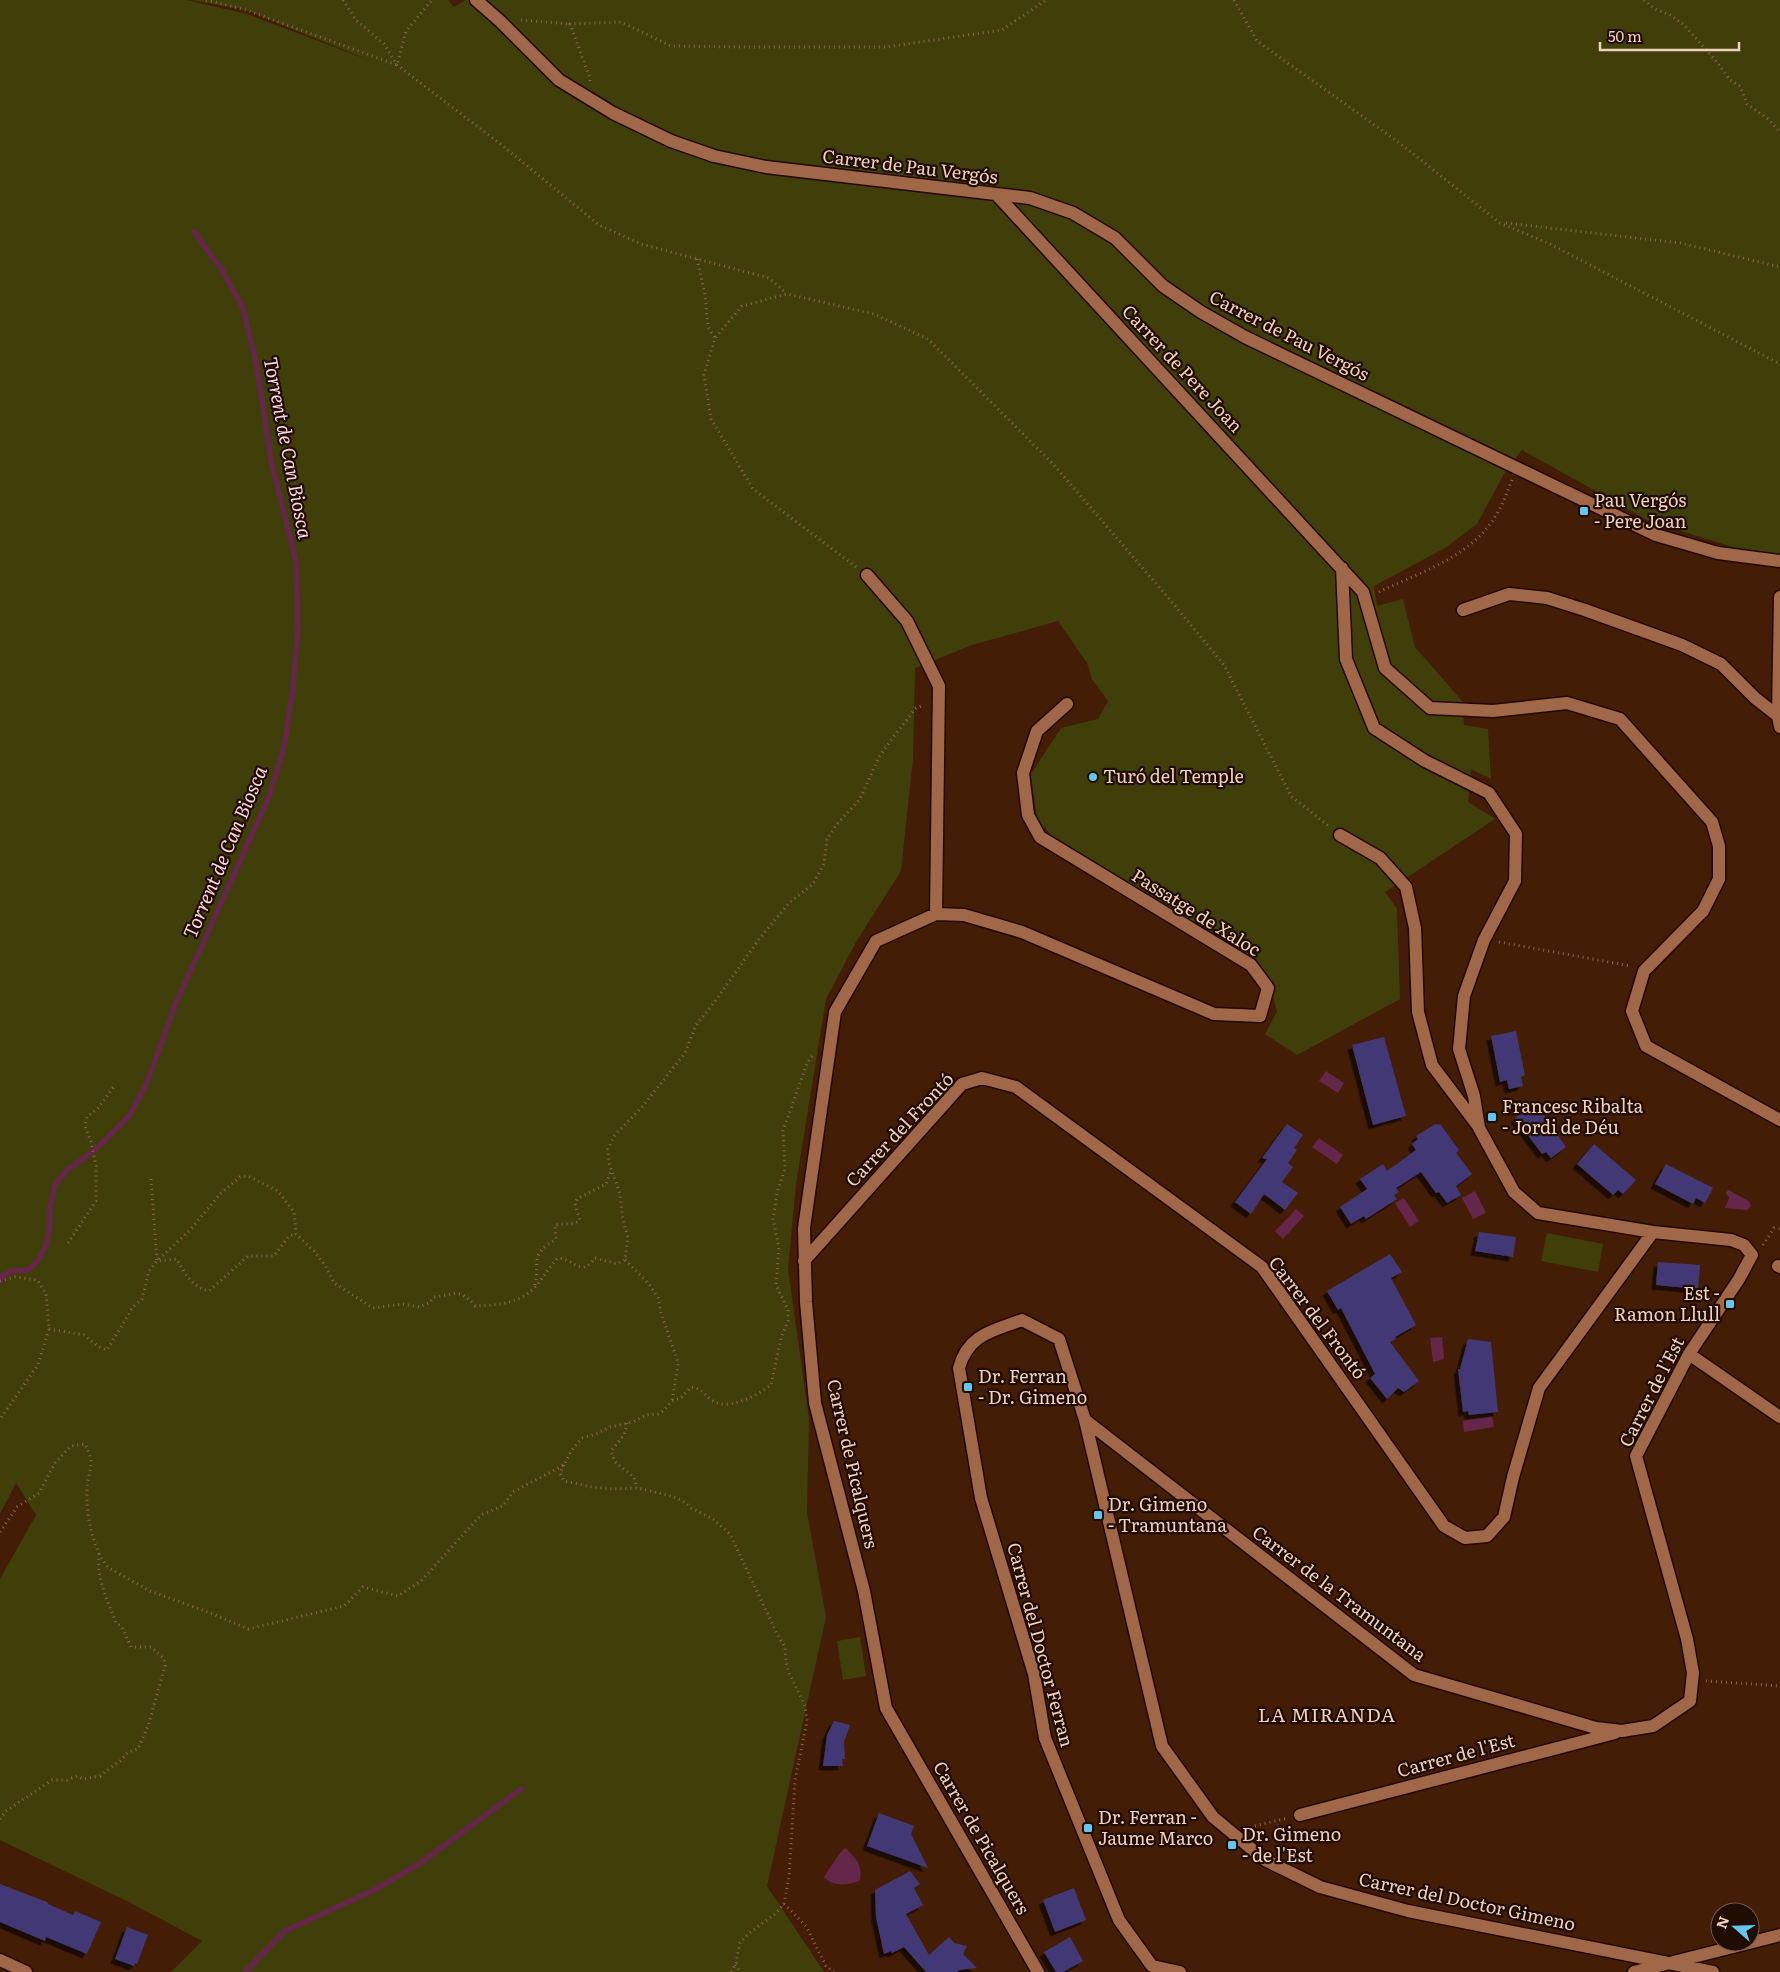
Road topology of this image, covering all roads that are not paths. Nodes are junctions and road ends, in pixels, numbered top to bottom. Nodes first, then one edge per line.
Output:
1 (476, 0) edge
2 (996, 194) junction
3 (1780, 561) edge
4 (1342, 568) junction
5 (867, 575) road end
6 (1780, 596) edge
7 (1462, 610) dead end
8 (1067, 704) dead end
9 (1779, 721) edge
10 (1340, 835) road end
11 (936, 914) junction
12 (1780, 1120) edge
13 (1479, 1128) junction
14 (1653, 1232) junction
15 (804, 1261) junction
16 (1022, 1320) joint
17 (1689, 1354) junction
18 (1780, 1416) edge
19 (1085, 1420) junction
20 (1693, 1676) joint
21 (1622, 1731) junction
22 (1300, 1815) road end
23 (1780, 1935) edge
24 (0, 1960) edge
25 (1670, 1963) junction
26 (1151, 1969) edge
27 (26, 1972) edge
28 (1038, 1972) edge
29 (1180, 1972) edge
30 (1634, 1972) edge
31 (1713, 1972) edge

1 - 2 street, Carrer de Pau Vergós
2 - 3 street, Carrer de Pau Vergós
2 - 4 street, Carrer de Pere Joan
4 - 12 street, Carrer de Pere Joan
4 - 13 street
5 - 11 street
6 - 9 street
7 - 9 street
8 - 11 street, Passatge de Xaloc
10 - 13 street
11 - 15 street, Carrer de Picalquers
13 - 14 street
14 - 15 street, Carrer del Frontó
14 - 17 street, Carrer de l'Est
15 - 28 street, Carrer de Picalquers
16 - 19 street, Carrer del Doctor Gimeno
16 - 26 street, Carrer del Doctor Ferran
17 - 18 street
17 - 20 street, Carrer de l'Est
19 - 21 street, Carrer de la Tramuntana
19 - 25 street, Carrer del Doctor Gimeno
20 - 21 street, Carrer de la Tramuntana
21 - 22 street, Carrer de l'Est
23 - 25 street
24 - 27 street
25 - 30 street
25 - 31 street, Carrer del Doctor Gimeno
26 - 29 street

